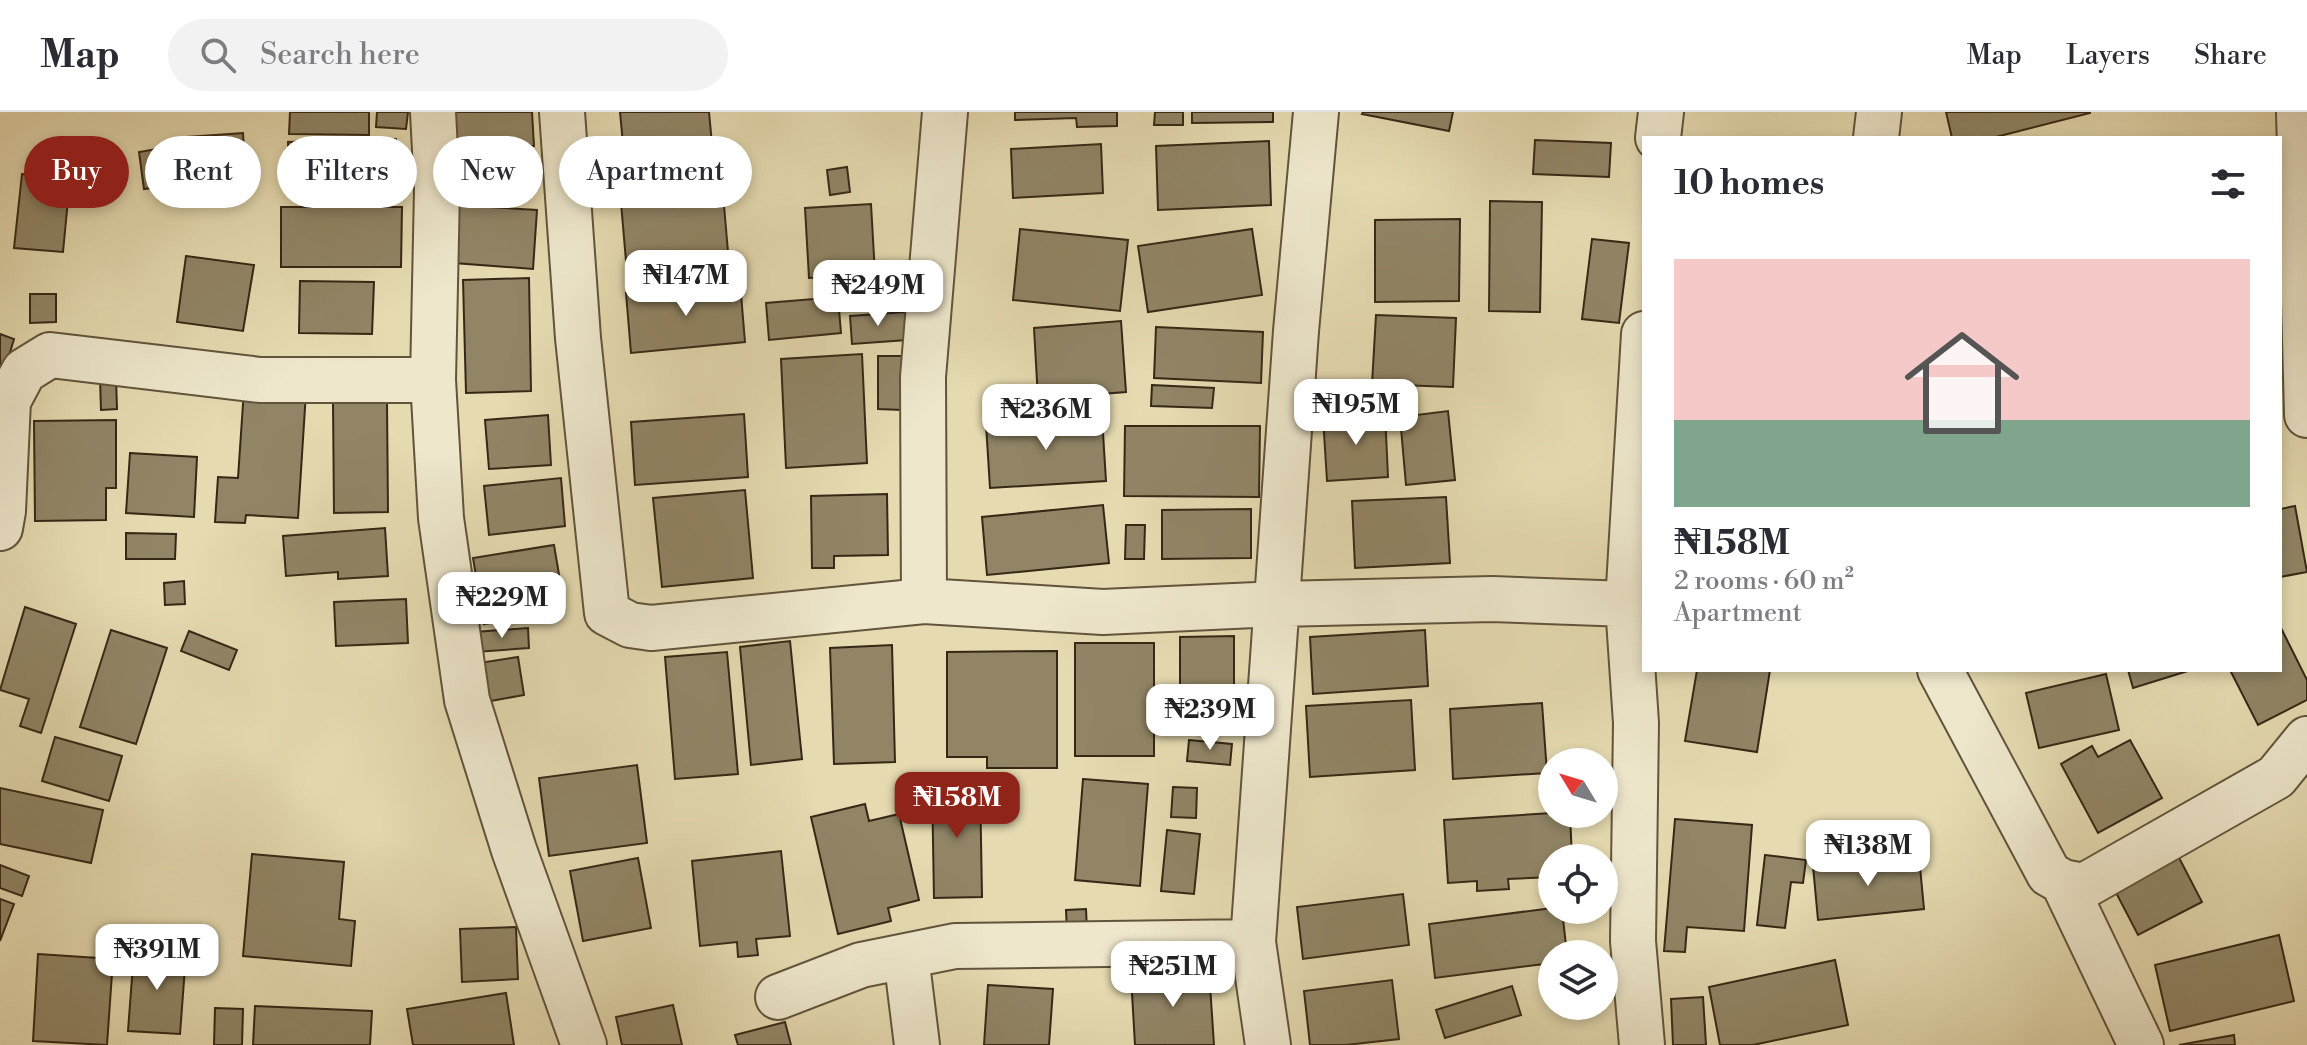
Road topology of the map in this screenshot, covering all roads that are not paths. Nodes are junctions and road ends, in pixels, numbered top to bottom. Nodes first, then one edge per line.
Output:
1 (433, 112) edge
2 (562, 112) edge
3 (945, 112) edge
4 (1316, 112) edge
5 (1661, 112) edge
6 (1879, 112) edge
7 (2299, 112) edge
8 (1658, 136) edge
9 (1876, 136) edge
10 (1642, 368) edge
11 (433, 380) junction
12 (2307, 415) edge
13 (0, 528) edge
14 (924, 601) junction
15 (1278, 604) junction
16 (1628, 604) junction
17 (1941, 672) edge
18 (2307, 739) edge
19 (2063, 882) junction
20 (1253, 942) junction
21 (906, 956) junction
22 (778, 997) dead end
23 (584, 1045) edge
24 (917, 1045) edge
25 (1268, 1045) edge
26 (1642, 1045) edge
27 (2141, 1045) edge

1 - 11 street
2 - 14 street
3 - 14 street
4 - 15 street
5 - 8 street
6 - 9 street
7 - 12 street
10 - 16 street
11 - 13 street
11 - 23 street
14 - 15 street
15 - 16 street
15 - 20 street
16 - 26 street
17 - 19 street
18 - 19 street
19 - 27 street
20 - 21 street
20 - 25 street
21 - 22 street
21 - 24 street

